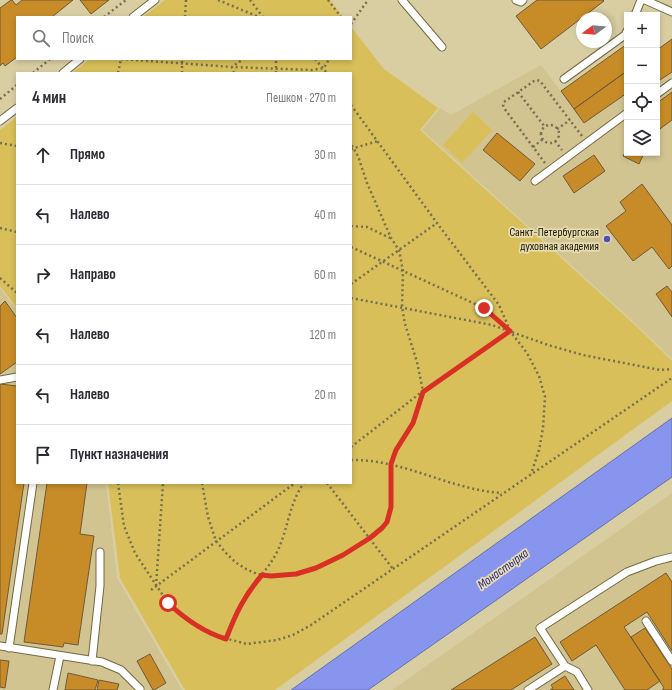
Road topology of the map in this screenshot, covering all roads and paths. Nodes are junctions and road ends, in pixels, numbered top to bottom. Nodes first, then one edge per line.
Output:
1 (126, 0) edge
2 (155, 0) edge
3 (186, 0) edge
4 (218, 0) edge
5 (250, 0) edge
6 (328, 0) edge
7 (368, 0) edge
8 (402, 0) edge
9 (516, 0) edge
10 (523, 0) edge
11 (641, 0) edge
12 (645, 0) edge
13 (637, 12) edge
14 (672, 12) edge
15 (105, 16) edge
16 (134, 16) edge
17 (185, 16) edge
18 (257, 16) edge
19 (262, 16) edge
20 (340, 16) edge
21 (352, 23) edge
22 (624, 36) edge
23 (442, 47) dead end
24 (49, 60) edge
25 (79, 60) edge
26 (120, 60) edge
27 (136, 60) edge
28 (242, 60) edge
29 (276, 60) edge
30 (316, 60) edge
31 (328, 60) edge
32 (182, 63) junction
33 (232, 67) junction
34 (324, 68) junction
35 (276, 69) junction
36 (34, 72) edge
37 (64, 72) edge
38 (118, 72) edge
39 (182, 72) edge
40 (234, 72) edge
41 (326, 72) edge
42 (564, 79) dead end
43 (672, 83) edge
44 (16, 86) edge
45 (518, 92) junction
46 (660, 92) edge
47 (0, 99) edge
48 (352, 106) edge
49 (16, 109) edge
50 (624, 115) edge
51 (570, 120) junction
52 (0, 121) edge
53 (545, 127) junction
54 (557, 129) junction
55 (543, 139) junction
56 (378, 141) junction
57 (587, 142) junction
58 (0, 144) edge
59 (16, 146) edge
60 (533, 147) junction
61 (352, 149) edge
62 (550, 170) junction
63 (535, 181) dead end
64 (437, 223) junction
65 (352, 226) edge
66 (0, 228) edge
67 (16, 232) edge
68 (391, 238) junction
69 (352, 247) edge
70 (399, 250) junction
71 (383, 261) junction
72 (403, 271) junction
73 (0, 278) edge
74 (352, 283) edge
75 (16, 292) edge
76 (352, 298) edge
77 (402, 307) junction
78 (510, 331) junction
79 (672, 369) edge
80 (16, 377) edge
81 (672, 378) edge
82 (0, 380) edge
83 (423, 392) junction
84 (352, 446) edge
85 (352, 460) edge
86 (391, 464) junction
87 (531, 474) junction
88 (33, 484) edge
89 (118, 484) edge
90 (163, 484) edge
91 (202, 484) edge
92 (294, 484) edge
93 (303, 484) edge
94 (328, 484) edge
95 (503, 493) junction
96 (370, 538) junction
97 (216, 541) junction
98 (100, 552) dead end
99 (672, 556) edge
100 (393, 569) junction
101 (262, 575) junction
102 (156, 586) junction
103 (151, 590) dead end
104 (646, 621) dead end
105 (226, 639) junction
106 (0, 646) edge
107 (9, 648) junction
108 (60, 656) junction
109 (92, 661) junction
110 (672, 661) edge
111 (565, 666) junction
112 (140, 689) edge
113 (53, 690) edge
114 (528, 690) edge
115 (588, 690) edge

1 - 15 path
2 - 16 lane
3 - 17 path
4 - 18 path
5 - 19 path
6 - 20 path
7 - 21 path
8 - 23 lane
9 - 10 lane
11 - 13 lane
12 - 14 lane
22 - 42 lane
24 - 36 path
25 - 37 lane
26 - 38 path
27 - 32 path
28 - 33 path
29 - 35 path
30 - 34 path
31 - 34 path
32 - 33 path
32 - 39 path
33 - 35 path
33 - 40 path
34 - 35 path
34 - 41 path
43 - 46 lane
44 - 47 path
45 - 51 path
45 - 53 path
45 - 60 path
48 - 56 path
49 - 52 lane
50 - 57 lane
51 - 54 path
51 - 57 path
53 - 54 path
53 - 55 path
54 - 55 path
55 - 60 path
56 - 61 path
56 - 64 path
57 - 62 lane
58 - 59 path
60 - 62 path
61 - 68 path
62 - 63 lane
64 - 70 path
64 - 78 path
65 - 68 path
66 - 67 path
68 - 70 path
69 - 71 path
70 - 71 path
70 - 72 path
71 - 72 path
71 - 74 path
72 - 77 path
72 - 78 path
73 - 75 path
76 - 77 path
77 - 78 path
77 - 83 path
78 - 79 path
78 - 83 path
78 - 87 path
80 - 82 lane
81 - 87 path
83 - 84 path
83 - 86 path
85 - 86 path
86 - 95 path
86 - 96 path
87 - 95 path
88 - 107 lane
89 - 102 path
90 - 102 path
91 - 97 path
92 - 97 path
93 - 101 path
94 - 96 path
95 - 100 path
96 - 100 path
96 - 101 path
97 - 101 path
97 - 102 path
98 - 109 lane
99 - 111 lane
100 - 105 path
101 - 105 path
102 - 103 path
102 - 105 path
104 - 110 lane
106 - 107 lane
107 - 108 lane
108 - 109 lane
108 - 113 lane
109 - 112 lane
111 - 114 lane
111 - 115 lane

